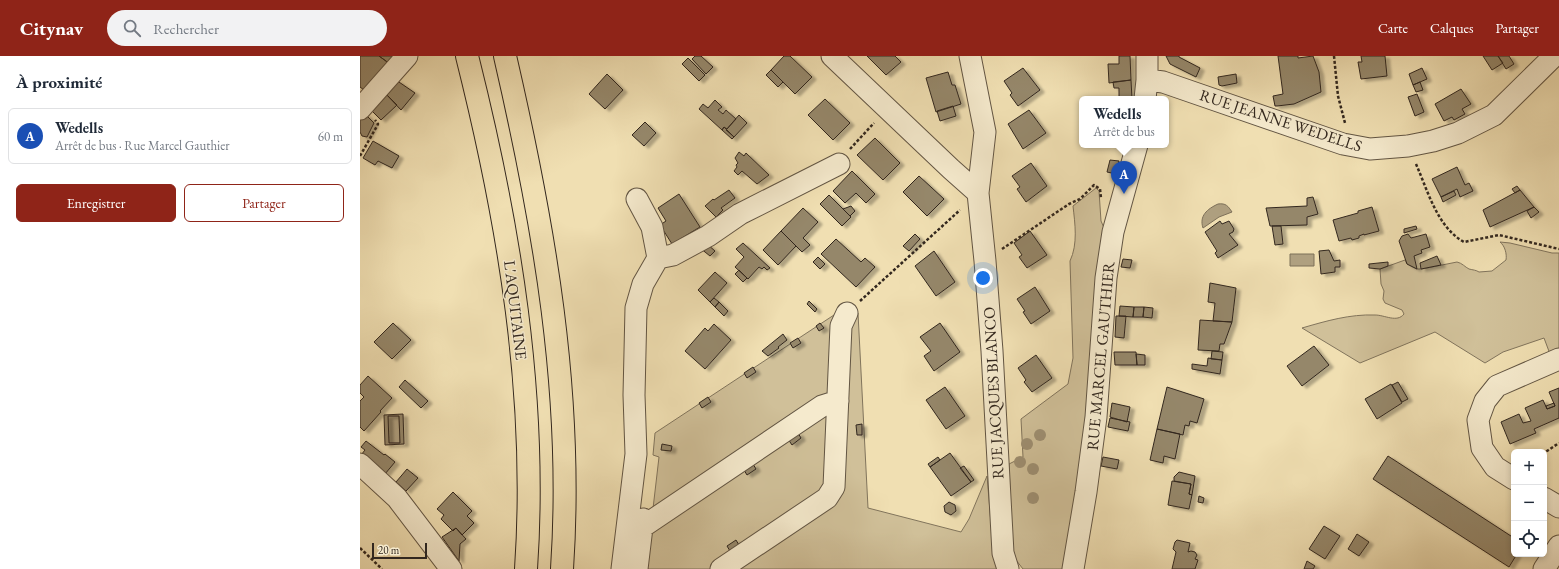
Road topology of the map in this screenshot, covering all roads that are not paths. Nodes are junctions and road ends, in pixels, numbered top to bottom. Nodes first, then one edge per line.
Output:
1 (408, 56) edge
2 (467, 56) edge
3 (505, 56) edge
4 (832, 56) edge
5 (970, 56) edge
6 (1147, 56) edge
7 (1554, 56) edge
8 (1146, 90) edge
9 (360, 108) edge
10 (1136, 148) edge
11 (839, 164) road end
12 (978, 193) junction
13 (637, 199) dead end
14 (658, 258) junction
15 (847, 313) road end
16 (1559, 359) edge
17 (838, 401) junction
18 (360, 464) edge
19 (1511, 477) edge
20 (1547, 500) edge
21 (1559, 507) edge
22 (634, 533) junction
23 (1559, 546) edge
24 (451, 569) edge
25 (526, 569) edge
26 (562, 569) edge
27 (622, 569) edge
28 (637, 569) edge
29 (721, 569) edge
30 (1008, 569) edge
31 (1073, 569) edge
32 (1544, 569) edge

1 - 9 street
2 - 25 highway, L'AQUITAINE
3 - 26 highway
4 - 12 street
5 - 12 street, RUE JACQUES BLANCO
6 - 8 street
7 - 8 street, RUE JEANNE WEDELLS
10 - 31 street, RUE MARCEL GAUTHIER
11 - 14 street
12 - 30 street, RUE JACQUES BLANCO
13 - 14 street
14 - 22 street
15 - 17 street
16 - 19 street
17 - 22 street
17 - 29 street
18 - 24 street
20 - 21 street
22 - 27 street
22 - 28 street
23 - 32 street

